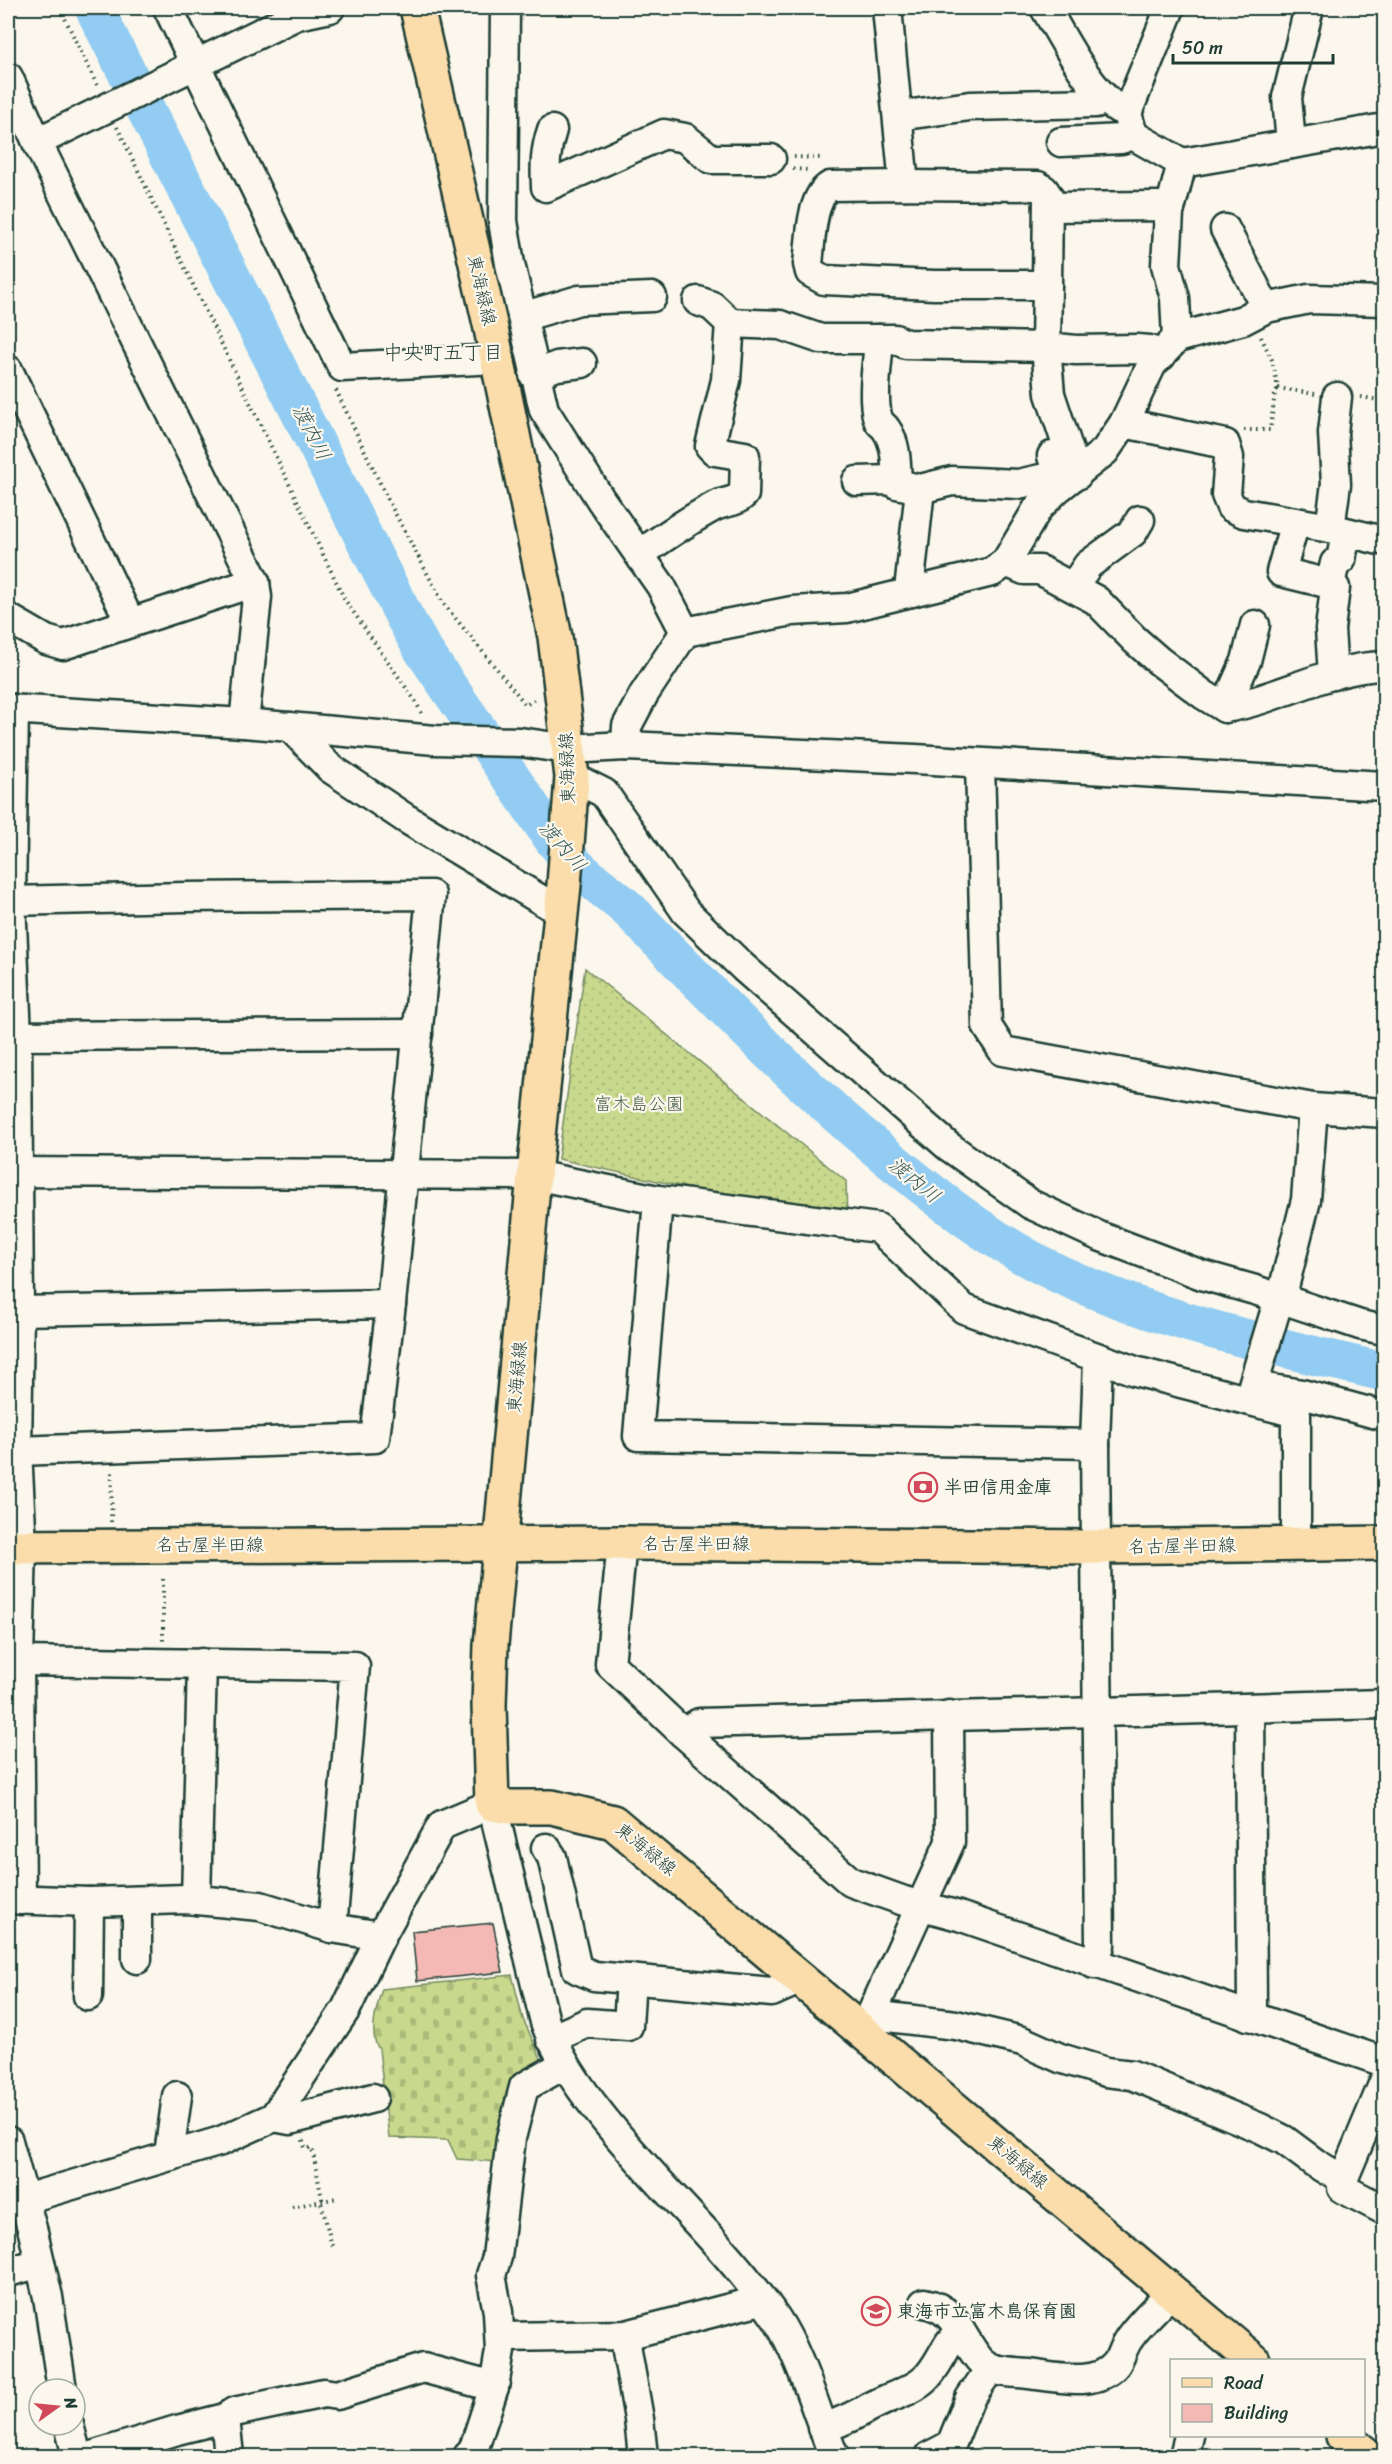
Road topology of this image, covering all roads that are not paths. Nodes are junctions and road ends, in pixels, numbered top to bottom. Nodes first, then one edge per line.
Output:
1 (168, 8) edge
2 (330, 8) edge
3 (417, 8) edge
4 (505, 8) edge
5 (887, 8) edge
6 (1045, 8) edge
7 (1170, 8) edge
8 (1310, 8) edge
9 (295, 11) edge
10 (188, 67) junction
11 (8, 77) edge
12 (1104, 97) junction
13 (898, 116) junction
14 (1130, 124) junction
15 (1384, 128) edge
16 (552, 130) dead end
17 (37, 142) junction
18 (1061, 142) dead end
19 (1291, 144) junction
20 (771, 159) road end
21 (1182, 163) junction
22 (904, 185) junction
23 (546, 187) junction
24 (504, 201) junction
25 (1047, 207) junction
26 (1170, 209) junction
27 (1225, 229) dead end
28 (1047, 285) junction
29 (651, 297) dead end
30 (698, 301) dead end
31 (1384, 301) edge
32 (1255, 314) junction
33 (522, 317) junction
34 (730, 323) junction
35 (879, 339) junction
36 (1046, 347) junction
37 (1169, 347) junction
38 (497, 359) junction
39 (582, 363) dead end
40 (8, 370) edge
41 (534, 375) junction
42 (1337, 397) road end
43 (1124, 423) junction
44 (1065, 436) junction
45 (1077, 475) junction
46 (856, 481) dead end
47 (908, 486) junction
48 (1140, 520) dead end
49 (1295, 522) junction
50 (1338, 530) junction
51 (1384, 537) edge
52 (640, 554) junction
53 (1006, 562) junction
54 (255, 582) junction
55 (1330, 584) junction
56 (1073, 587) junction
57 (912, 592) junction
58 (8, 618) edge
59 (130, 622) junction
60 (1254, 624) dead end
61 (685, 632) junction
62 (1384, 666) edge
63 (1333, 675) junction
64 (1225, 708) junction
65 (11, 709) edge
66 (244, 723) junction
67 (290, 727) junction
68 (626, 746) junction
69 (570, 763) junction
70 (980, 764) junction
71 (1384, 786) edge
72 (563, 898) junction
73 (9, 901) edge
74 (418, 1034) junction
75 (12, 1036) edge
76 (1313, 1108) junction
77 (1384, 1113) edge
78 (13, 1172) edge
79 (402, 1174) junction
80 (534, 1175) junction
81 (658, 1200) junction
82 (391, 1304) junction
83 (1278, 1306) junction
84 (20, 1311) junction
85 (1384, 1330) edge
86 (13, 1350) edge
87 (1098, 1359) junction
88 (1135, 1371) junction
89 (1253, 1385) junction
90 (1384, 1416) edge
91 (1095, 1444) junction
92 (17, 1451) junction
93 (622, 1543) junction
94 (1384, 1543) edge
95 (502, 1544) junction
96 (1296, 1544) junction
97 (15, 1546) edge
98 (1096, 1547) junction
99 (19, 1661) junction
100 (202, 1663) junction
101 (1384, 1704) edge
102 (1250, 1708) junction
103 (1097, 1712) junction
104 (949, 1715) junction
105 (683, 1733) junction
106 (492, 1804) junction
107 (546, 1848) dead end
108 (14, 1899) edge
109 (196, 1900) junction
110 (137, 1901) junction
111 (89, 1902) junction
112 (922, 1906) junction
113 (332, 1928) junction
114 (381, 1936) junction
115 (136, 1959) dead end
116 (1094, 1964) junction
117 (631, 1979) junction
118 (801, 1979) junction
119 (88, 1996) dead end
120 (1248, 2016) junction
121 (864, 2021) junction
122 (551, 2039) junction
123 (1384, 2062) edge
124 (565, 2064) junction
125 (1384, 2082) edge
126 (177, 2096) dead end
127 (373, 2098) dead end
128 (286, 2118) junction
129 (8, 2141) edge
130 (172, 2156) junction
131 (1343, 2180) junction
132 (16, 2201) edge
133 (1384, 2210) edge
134 (40, 2264) junction
135 (8, 2272) edge
136 (1172, 2292) junction
137 (762, 2300) junction
138 (924, 2303) dead end
139 (960, 2331) junction
140 (626, 2335) junction
141 (500, 2337) junction
142 (1236, 2355) edge
143 (990, 2369) junction
144 (60, 2377) edge
145 (494, 2387) junction
146 (225, 2418) junction
147 (822, 2428) junction
148 (72, 2437) edge
149 (1189, 2437) edge
150 (1344, 2437) edge
151 (77, 2457) edge
152 (92, 2457) edge
153 (229, 2457) edge
154 (468, 2457) edge
155 (643, 2457) edge
156 (834, 2457) edge
157 (930, 2457) edge
158 (1184, 2457) edge
159 (1368, 2457) edge

1 - 10 street
2 - 9 street
3 - 38 main road, 東海緑線
4 - 24 street
5 - 13 street
6 - 12 street
7 - 14 street
8 - 19 street
9 - 10 street
10 - 17 street
10 - 38 street
11 - 17 street
12 - 13 street
12 - 14 street
13 - 22 street
14 - 18 street
14 - 21 street
15 - 19 street
16 - 23 street
17 - 54 street
19 - 21 street
20 - 23 street
21 - 26 street
22 - 25 street
22 - 28 street
23 - 24 street
24 - 33 street
25 - 26 street
25 - 28 street
26 - 37 street
27 - 32 street
28 - 36 street
29 - 33 street
30 - 34 street
31 - 32 street
32 - 37 street
33 - 41 street
34 - 35 street
34 - 52 street
35 - 36 street
35 - 47 street
36 - 37 street
36 - 44 street
37 - 43 street
38 - 69 main road, 東海緑線
39 - 41 street
40 - 59 street
41 - 52 street
42 - 50 street
43 - 45 street
43 - 49 street
44 - 45 street
44 - 47 street
45 - 53 street
46 - 47 street
47 - 57 street
48 - 56 street
49 - 50 street
49 - 55 street
50 - 51 street
50 - 55 street
52 - 61 street
53 - 56 street
53 - 57 street
54 - 59 street
54 - 66 street
55 - 63 street
56 - 64 street
57 - 61 street
58 - 59 street
60 - 64 street
61 - 68 street
62 - 63 street
63 - 64 street
65 - 66 street
65 - 73 street
66 - 67 street
67 - 69 street
67 - 72 street
68 - 69 street
68 - 70 street
69 - 72 main road, 東海緑線
69 - 83 street
70 - 71 street
70 - 76 street
72 - 80 main road, 東海緑線
73 - 74 street
73 - 75 street
74 - 75 street
74 - 79 street
75 - 78 street
76 - 77 street
76 - 83 street
78 - 79 street
78 - 84 street
79 - 80 street
79 - 82 street
80 - 81 street
80 - 95 main road, 東海緑線
81 - 87 street
81 - 91 street
82 - 84 street
82 - 92 street
83 - 85 street
83 - 89 street
84 - 86 street
86 - 92 street
87 - 88 street
87 - 91 street
88 - 89 street
88 - 96 street
89 - 90 street
91 - 98 street
92 - 97 street
93 - 95 main road, 名古屋半田線
93 - 98 main road, 名古屋半田線
93 - 105 street
94 - 96 main road, 名古屋半田線
95 - 97 main road, 名古屋半田線
95 - 106 main road, 東海緑線
96 - 98 main road, 名古屋半田線
97 - 99 street
98 - 103 street
99 - 100 street
99 - 108 street
100 - 109 street
100 - 113 street
101 - 102 street
102 - 103 street
102 - 120 street
103 - 104 street
103 - 116 street
104 - 105 street
104 - 112 street
105 - 112 street
106 - 114 street
106 - 118 main road, 東海緑線
106 - 122 street
107 - 117 street
108 - 111 street
109 - 110 street
109 - 113 street
110 - 111 street
110 - 115 street
111 - 119 street
112 - 116 street
112 - 121 street
113 - 114 street
114 - 128 street
116 - 120 street
117 - 118 street
117 - 122 street
118 - 121 main road, 東海緑線
120 - 123 street
121 - 131 street
121 - 136 main road, 東海緑線
122 - 124 street
124 - 137 street
124 - 141 street
125 - 131 street
126 - 130 street
127 - 128 street
128 - 130 street
129 - 132 street
130 - 132 street
131 - 133 street
132 - 134 street
134 - 135 street
134 - 144 street
136 - 142 main road, 東海緑線
136 - 143 street
137 - 140 street
137 - 147 street
138 - 139 street
139 - 143 street
139 - 147 street
140 - 141 street
140 - 155 street
141 - 145 street
143 - 157 street
145 - 146 street
145 - 154 street
146 - 152 street
146 - 153 street
147 - 156 street
148 - 151 street
149 - 158 street
150 - 159 main road

